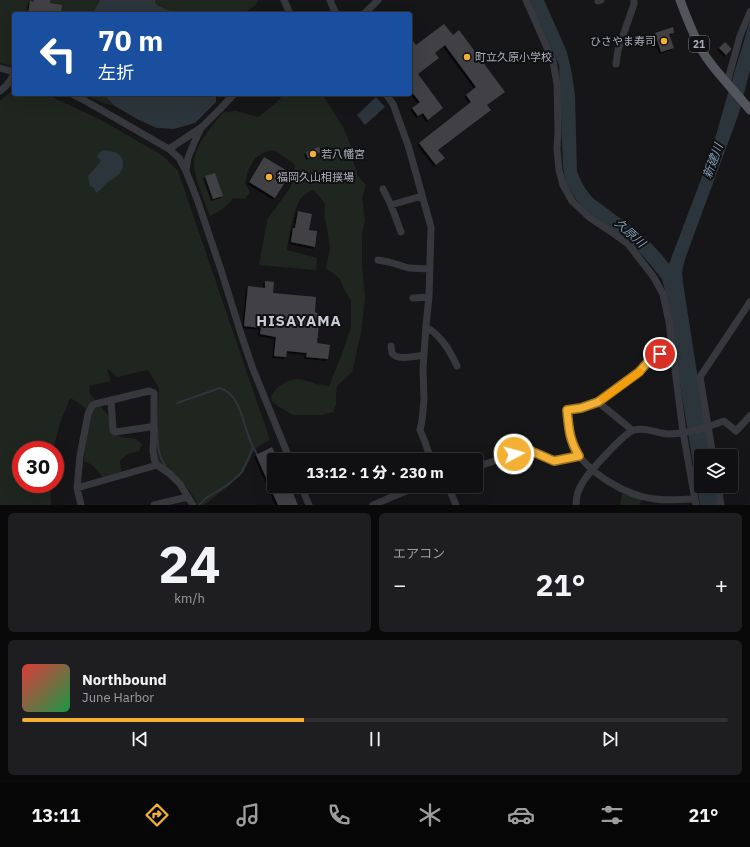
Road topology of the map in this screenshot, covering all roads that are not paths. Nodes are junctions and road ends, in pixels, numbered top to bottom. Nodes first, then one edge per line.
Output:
1 (284, 0) edge
2 (330, 0) edge
3 (378, 0) edge
4 (526, 0) edge
5 (598, 0) edge
6 (601, 0) edge
7 (634, 0) edge
8 (680, 0) edge
9 (289, 12) edge
10 (335, 12) edge
11 (366, 12) edge
12 (750, 12) edge
13 (616, 64) dead end
14 (0, 68) edge
15 (12, 72) edge
16 (12, 76) edge
17 (727, 83) junction
18 (0, 91) edge
19 (76, 96) edge
20 (232, 96) edge
21 (387, 96) edge
22 (748, 107) edge
23 (202, 128) junction
24 (169, 148) junction
25 (186, 171) junction
26 (383, 189) dead end
27 (422, 196) junction
28 (391, 205) junction
29 (401, 232) dead end
30 (378, 260) dead end
31 (429, 270) junction
32 (429, 297) junction
33 (414, 298) dead end
34 (750, 302) edge
35 (426, 327) junction
36 (391, 346) dead end
37 (424, 355) junction
38 (673, 358) junction
39 (457, 366) dead end
40 (111, 400) junction
41 (598, 402) junction
42 (750, 416) edge
43 (708, 427) junction
44 (154, 428) junction
45 (632, 430) junction
46 (683, 432) junction
47 (712, 449) edge
48 (287, 453) edge
49 (429, 453) edge
50 (579, 456) junction
51 (483, 464) edge
52 (157, 465) junction
53 (593, 470) junction
54 (77, 488) junction
55 (306, 493) edge
56 (401, 493) edge
57 (451, 493) edge
58 (719, 493) edge
59 (188, 497) junction
60 (696, 502) edge
61 (81, 505) edge
62 (154, 505) edge
63 (193, 505) edge
64 (309, 505) edge
65 (373, 505) edge
66 (456, 505) edge
67 (576, 505) edge
68 (721, 505) edge

1 - 9 street
2 - 10 street
3 - 11 street
4 - 38 street
5 - 6 street
7 - 13 street
8 - 17 main road, 21
12 - 17 street
14 - 15 street
16 - 18 street
17 - 22 main road, 21
19 - 24 street
20 - 23 street
21 - 27 street
23 - 24 street
23 - 25 street
24 - 25 street
25 - 48 street
26 - 28 street
27 - 28 street
27 - 31 street
28 - 29 street
30 - 31 street
31 - 32 street
32 - 33 street
32 - 35 street
34 - 43 street
35 - 37 street
35 - 39 street
36 - 37 street
37 - 49 street
38 - 41 street
38 - 46 street
40 - 44 street
40 - 44 street
40 - 54 street
41 - 45 street
41 - 50 street
42 - 43 street
43 - 46 street
43 - 47 street
44 - 52 street
45 - 46 street
45 - 53 street
46 - 60 street
50 - 51 street
50 - 53 street
52 - 54 street
52 - 59 street
53 - 60 street
53 - 67 street
54 - 61 street
55 - 64 street
56 - 65 street
57 - 66 street
58 - 68 street
59 - 62 street
59 - 63 street

